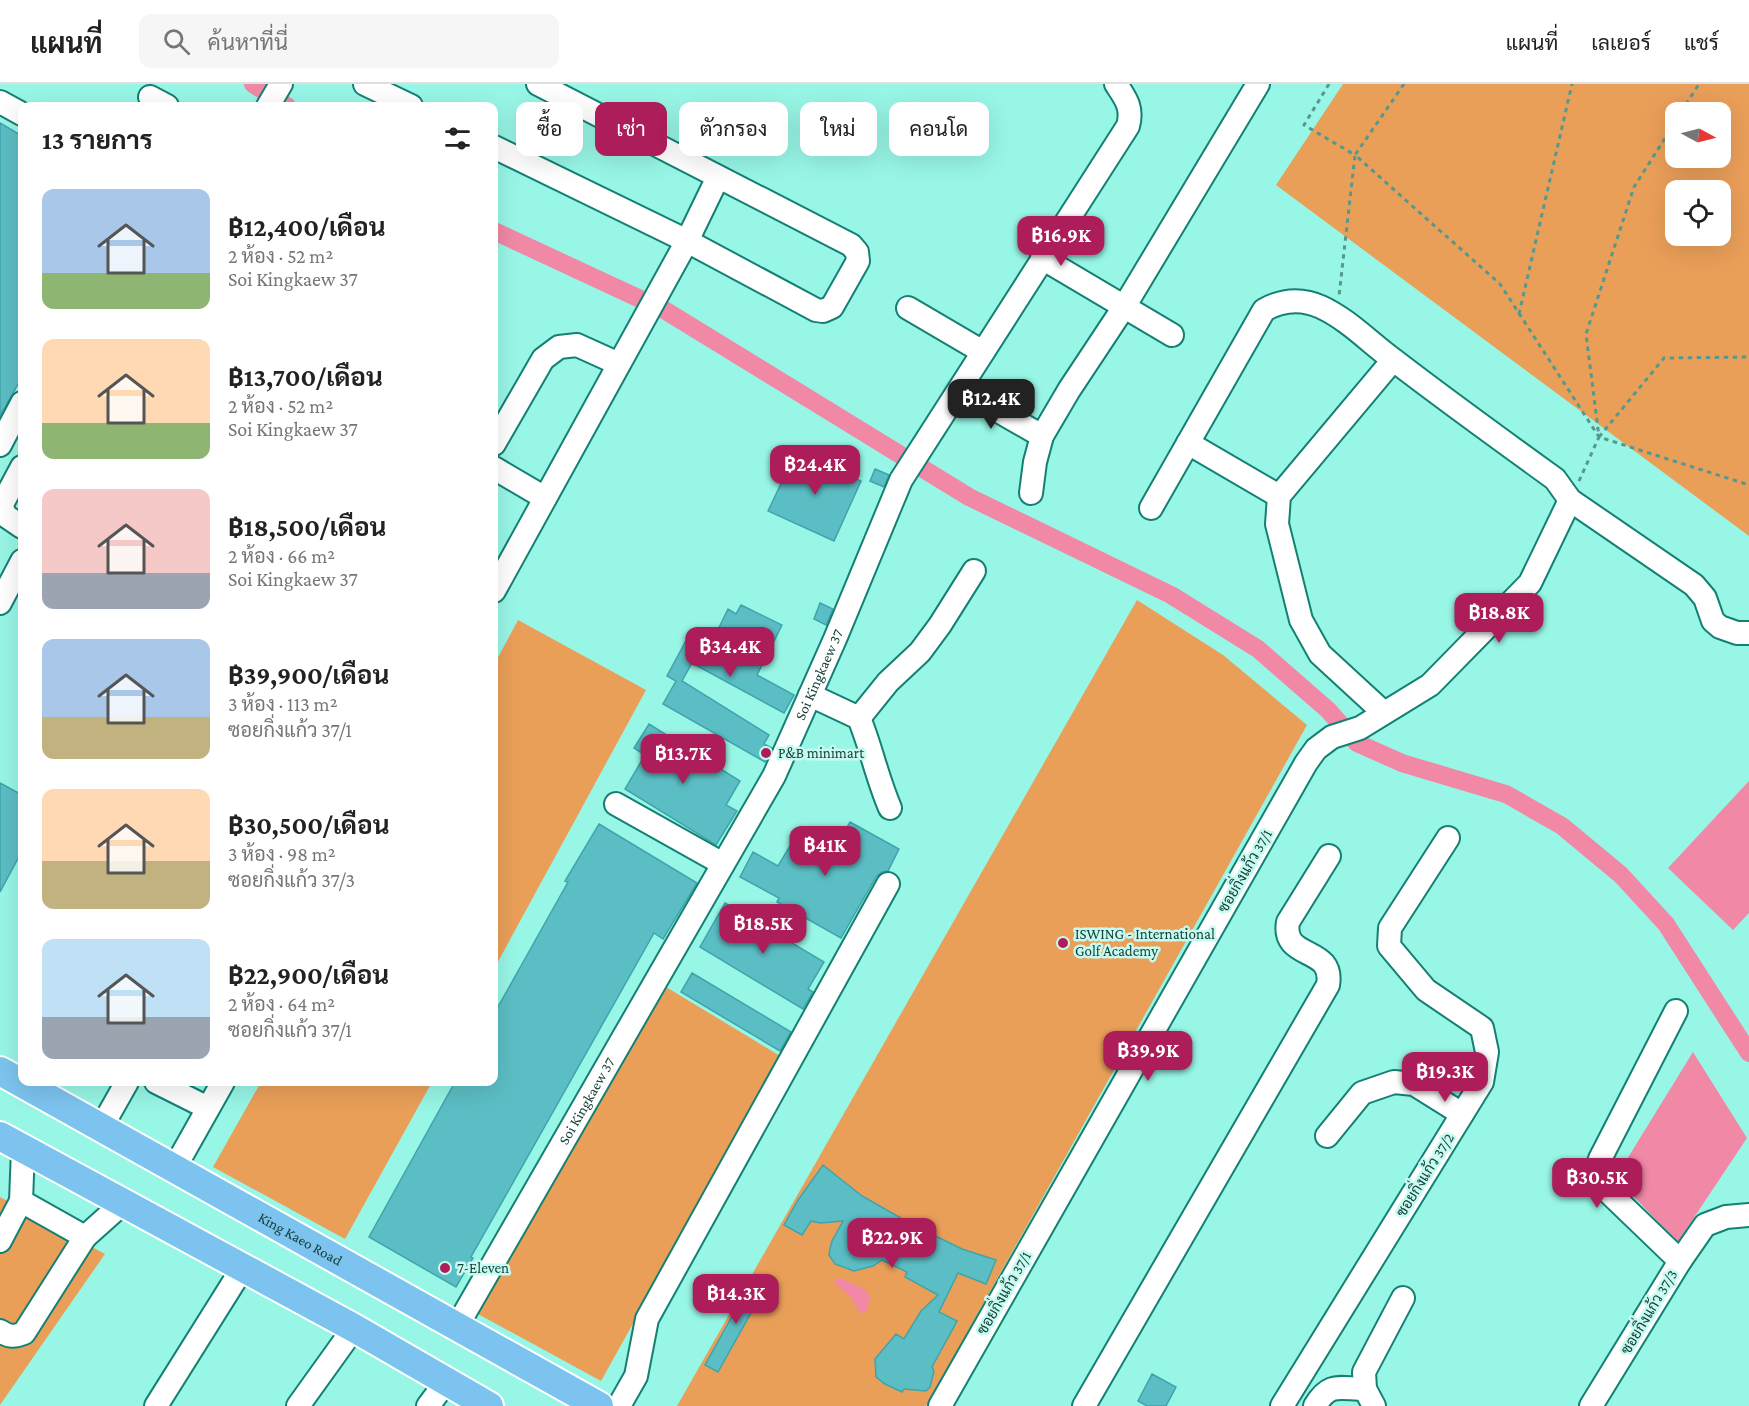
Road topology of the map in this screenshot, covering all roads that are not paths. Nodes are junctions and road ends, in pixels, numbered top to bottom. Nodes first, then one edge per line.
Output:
1 (281, 84) edge
2 (365, 84) edge
3 (538, 84) edge
4 (1116, 84) edge
5 (1258, 84) edge
6 (0, 102) edge
7 (270, 102) edge
8 (403, 102) edge
9 (18, 112) edge
10 (498, 149) edge
11 (718, 177) junction
12 (687, 241) junction
13 (1042, 258) junction
14 (1124, 306) junction
15 (908, 308) dead end
16 (1172, 335) dead end
17 (983, 352) junction
18 (1393, 360) junction
19 (619, 364) junction
20 (960, 389) junction
21 (18, 411) edge
22 (1042, 435) junction
23 (498, 437) edge
24 (1188, 443) junction
25 (0, 445) edge
26 (498, 470) edge
27 (18, 475) edge
28 (1031, 493) dead end
29 (1279, 496) junction
30 (545, 498) junction
31 (1570, 500) junction
32 (1151, 508) dead end
33 (18, 524) edge
34 (18, 569) edge
35 (974, 571) dead end
36 (498, 584) edge
37 (0, 603) edge
38 (1749, 633) edge
39 (810, 695) junction
40 (1383, 712) junction
41 (859, 718) junction
42 (616, 804) dead end
43 (890, 807) dead end
44 (1448, 838) dead end
45 (1329, 856) dead end
46 (723, 864) junction
47 (888, 884) dead end
48 (1676, 1011) dead end
49 (0, 1071) edge
50 (18, 1081) edge
51 (27, 1086) edge
52 (125, 1086) edge
53 (164, 1086) edge
54 (221, 1086) edge
55 (208, 1108) junction
56 (1462, 1114) junction
57 (101, 1128) junction
58 (1326, 1136) dead end
59 (12, 1142) edge
60 (174, 1169) junction
61 (21, 1201) junction
62 (123, 1203) junction
63 (1749, 1215) edge
64 (85, 1237) junction
65 (0, 1240) edge
66 (1680, 1260) junction
67 (242, 1269) junction
68 (1403, 1298) dead end
69 (354, 1328) junction
70 (456, 1328) junction
71 (0, 1331) edge
72 (446, 1382) junction
73 (1370, 1398) edge
74 (156, 1406) edge
75 (298, 1406) edge
76 (428, 1406) edge
77 (489, 1406) edge
78 (599, 1406) edge
79 (619, 1406) edge
80 (940, 1406) edge
81 (1084, 1406) edge
82 (1282, 1406) edge
83 (1315, 1406) edge
84 (1592, 1406) edge

1 - 7 street
2 - 8 street
3 - 11 street
4 - 13 street, Soi Kingkaew 37
5 - 14 street
6 - 9 street
10 - 12 street
11 - 12 street
11 - 12 street
12 - 19 street
13 - 14 street
13 - 17 street, Soi Kingkaew 37
14 - 16 street
14 - 22 street
15 - 17 street
17 - 20 street, Soi Kingkaew 37
18 - 24 street
18 - 29 street
18 - 31 street
19 - 23 street
19 - 30 street
20 - 22 street
20 - 39 street, Soi Kingkaew 37
21 - 25 street
22 - 28 street
24 - 29 street
24 - 32 street
26 - 30 street
27 - 33 street
29 - 40 street
30 - 36 street
31 - 38 street
31 - 40 street, ซอยกิ่งแก้ว 37/1
34 - 37 street
35 - 41 street
39 - 41 street
39 - 46 street, Soi Kingkaew 37
40 - 80 street, ซอยกิ่งแก้ว 37/1
41 - 43 street
42 - 46 street
44 - 56 street, ซอยกิ่งแก้ว 37/2
45 - 81 street
46 - 70 street, Soi Kingkaew 37
47 - 79 street
48 - 66 street, ซอยกิ่งแก้ว 37/3
49 - 50 main road, King Kaeo Road
51 - 57 main road, King Kaeo Road
52 - 57 street
53 - 55 street
54 - 55 street
55 - 60 street
56 - 58 street
56 - 82 street, ซอยกิ่งแก้ว 37/2
57 - 60 main road, King Kaeo Road
59 - 61 street
59 - 62 main road
60 - 70 main road, King Kaeo Road
61 - 64 street
61 - 65 street
62 - 64 street
62 - 67 main road
63 - 66 street
64 - 71 street
66 - 84 street, ซอยกิ่งแก้ว 37/3
67 - 69 main road
67 - 74 street
68 - 73 street
69 - 72 main road
69 - 75 street
70 - 78 main road, King Kaeo Road
72 - 76 street
72 - 77 main road
73 - 83 street

